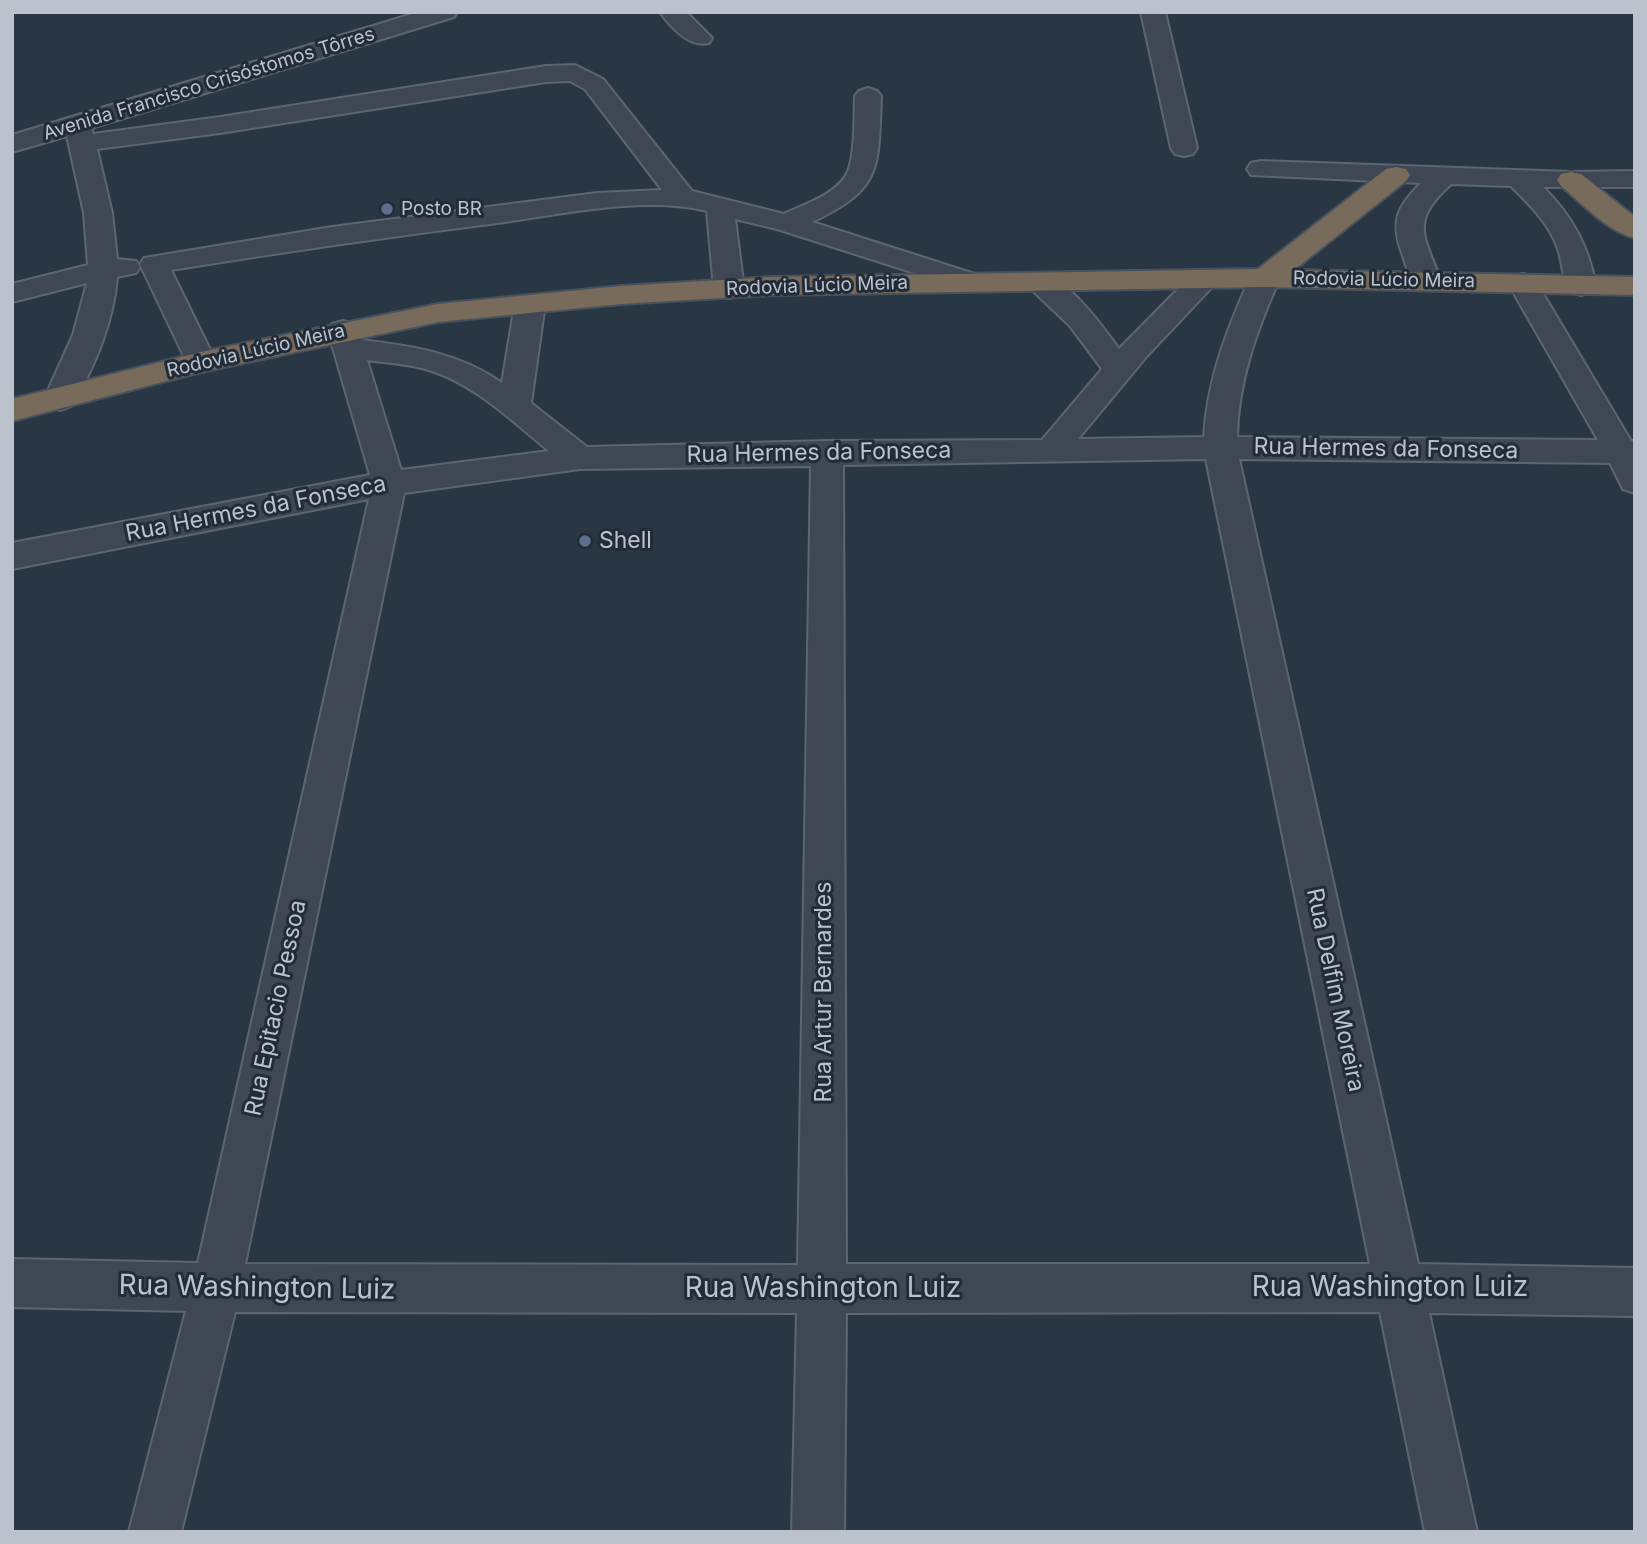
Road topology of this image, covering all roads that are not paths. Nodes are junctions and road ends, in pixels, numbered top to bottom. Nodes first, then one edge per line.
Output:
1 (445, 12) edge
2 (672, 12) edge
3 (1153, 12) edge
4 (700, 38) dead end
5 (868, 96) dead end
6 (79, 134) junction
7 (12, 144) edge
8 (1184, 148) dead end
9 (1261, 169) dead end
10 (1396, 175) junction
11 (1444, 176) junction
12 (1518, 178) junction
13 (1635, 179) edge
14 (1571, 180) junction
15 (682, 197) junction
16 (720, 206) junction
17 (787, 223) junction
18 (1635, 230) edge
19 (154, 264) junction
20 (103, 270) junction
21 (1265, 278) junction
22 (1204, 279) junction
23 (1426, 280) junction
24 (1039, 281) junction
25 (971, 282) junction
26 (1522, 283) junction
27 (1581, 286) junction
28 (1635, 286) edge
29 (729, 289) junction
30 (12, 293) edge
31 (530, 304) junction
32 (346, 339) junction
33 (201, 362) junction
34 (1118, 369) junction
35 (60, 398) junction
36 (514, 408) junction
37 (12, 411) edge
38 (1220, 448) junction
39 (1051, 450) junction
40 (827, 452) junction
41 (580, 458) junction
42 (1630, 461) edge
43 (389, 483) junction
44 (12, 556) edge
45 (12, 1283) edge
46 (1399, 1286) junction
47 (216, 1289) junction
48 (822, 1290) junction
49 (1635, 1292) edge
50 (155, 1532) edge
51 (818, 1532) edge
52 (1451, 1532) edge

1 - 6 street, Avenida Francisco Crisóstomos Tôrres
2 - 4 street
3 - 8 street
5 - 17 street
6 - 7 street, Avenida Francisco Crisóstomos Tôrres
6 - 15 street
6 - 20 street
9 - 10 street
10 - 11 street
10 - 21 highway
11 - 12 street
11 - 23 street
12 - 14 street
12 - 27 street
13 - 14 street
14 - 18 highway
15 - 16 street
15 - 19 street
16 - 17 street
16 - 29 street
17 - 25 street
19 - 20 street
19 - 33 street
20 - 30 street
20 - 35 street
21 - 22 highway, Rodovia Lúcio Meira
21 - 23 highway, Rodovia Lúcio Meira
21 - 38 street, Rua Delfim Moreira
22 - 24 highway, Rodovia Lúcio Meira
22 - 34 street
23 - 26 highway, Rodovia Lúcio Meira
24 - 25 highway, Rodovia Lúcio Meira
24 - 34 street
25 - 29 highway, Rodovia Lúcio Meira
26 - 27 highway, Rodovia Lúcio Meira
26 - 42 street
27 - 28 highway, Rodovia Lúcio Meira
29 - 31 highway, Rodovia Lúcio Meira
31 - 32 highway, Rodovia Lúcio Meira
31 - 36 street
32 - 33 highway, Rodovia Lúcio Meira
32 - 36 street
32 - 43 street
33 - 35 highway, Rodovia Lúcio Meira
34 - 39 street
35 - 37 highway, Rodovia Lúcio Meira
36 - 41 street
38 - 39 street, Rua Hermes da Fonseca
38 - 42 street, Rua Hermes da Fonseca
38 - 46 street, Rua Delfim Moreira
39 - 40 street, Rua Hermes da Fonseca
40 - 41 street, Rua Hermes da Fonseca
40 - 48 street, Rua Artur Bernardes
41 - 43 street, Rua Hermes da Fonseca
43 - 44 street, Rua Hermes da Fonseca
43 - 47 street, Rua Epitacio Pessoa
45 - 47 street, Rua Washington Luiz
46 - 48 street, Rua Washington Luiz
46 - 49 street, Rua Washington Luiz
46 - 52 street, Rua Delfim Moreira
47 - 48 street, Rua Washington Luiz
47 - 50 street, Rua Epitacio Pessoa
48 - 51 street, Rua Artur Bernardes

